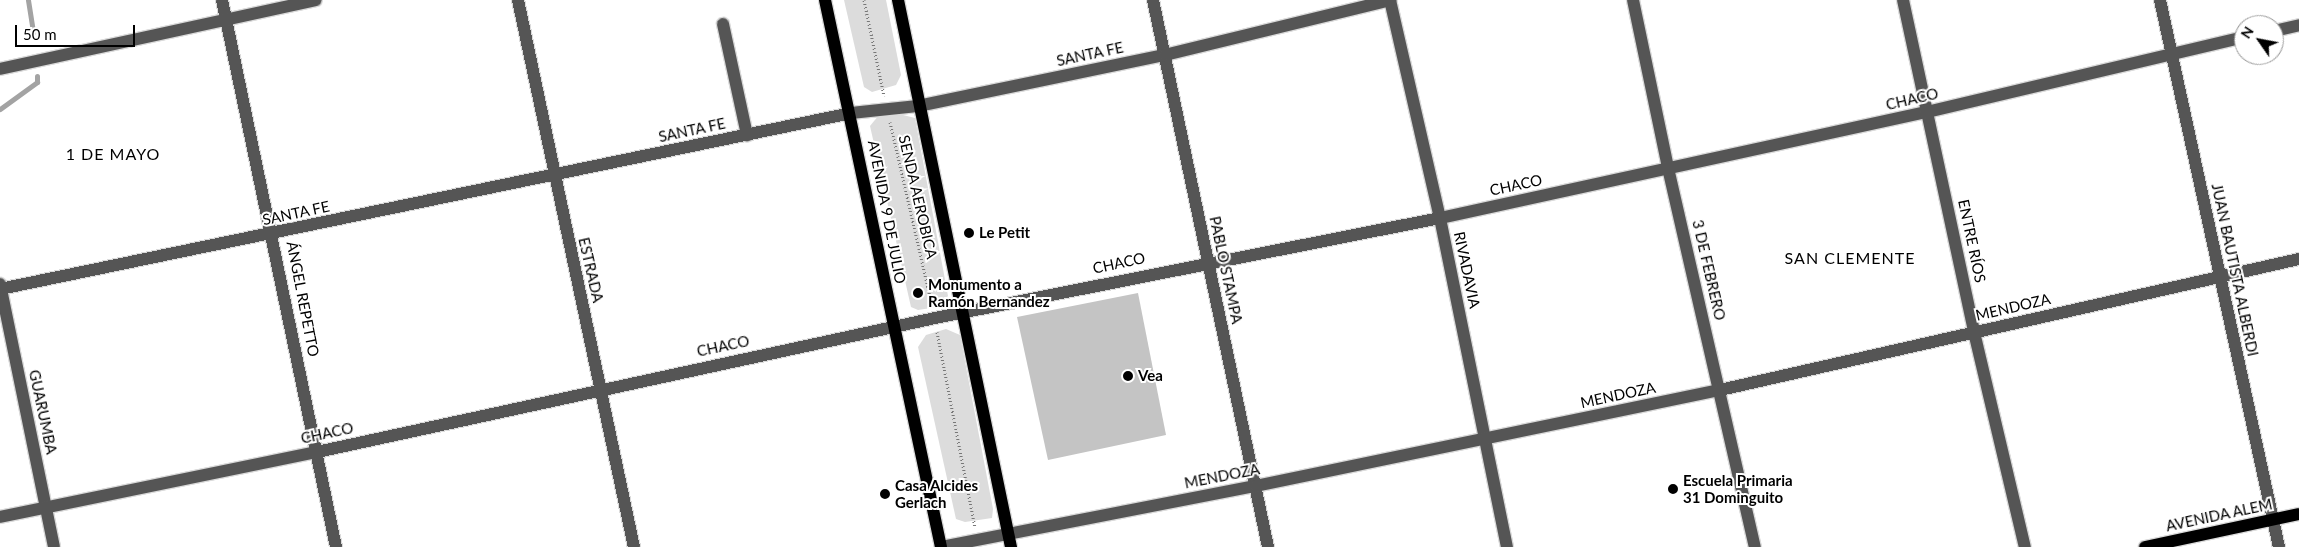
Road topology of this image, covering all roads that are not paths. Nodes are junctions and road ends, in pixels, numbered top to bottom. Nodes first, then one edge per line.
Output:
1 (222, 0) edge
2 (316, 0) edge
3 (518, 0) edge
4 (825, 0) edge
5 (898, 0) edge
6 (1153, 0) edge
7 (1390, 0) edge
8 (1633, 0) edge
9 (1903, 0) edge
10 (2160, 0) edge
11 (226, 21) junction
12 (723, 24) dead end
13 (2299, 25) edge
14 (2284, 28) edge
15 (2234, 39) edge
16 (2171, 53) junction
17 (1165, 55) junction
18 (0, 70) edge
19 (918, 106) junction
20 (1928, 112) junction
21 (851, 113) junction
22 (747, 135) junction
23 (1668, 168) junction
24 (553, 176) junction
25 (1440, 218) junction
26 (273, 234) junction
27 (2299, 259) edge
28 (1208, 262) junction
29 (2220, 276) junction
30 (0, 287) edge
31 (962, 312) junction
32 (892, 328) junction
33 (1974, 332) junction
34 (601, 388) junction
35 (1720, 390) junction
36 (1486, 438) junction
37 (317, 452) junction
38 (1256, 486) junction
39 (46, 508) junction
40 (2299, 514) edge
41 (0, 517) edge
42 (2274, 520) junction
43 (1010, 541) edge
44 (54, 547) edge
45 (336, 547) edge
46 (634, 547) edge
47 (941, 547) edge
48 (1268, 547) edge
49 (1507, 547) edge
50 (1756, 547) edge
51 (2025, 547) edge
52 (2145, 547) edge
53 (2279, 547) edge

1 - 11 street, ÁNGEL REPETTO
2 - 11 street
3 - 24 street, ESTRADA
4 - 21 main road, AVENIDA 9 DE JULIO
5 - 19 main road
6 - 17 street, PABLO STAMPA
7 - 17 street, SANTA FE
7 - 25 street, RIVADAVIA
8 - 23 street, 3 DE FEBRERO
9 - 20 street, ENTRE RÍOS
10 - 16 street, JUAN BAUTISTA ALBERDI
11 - 18 street
11 - 26 street, ÁNGEL REPETTO
12 - 22 street
13 - 14 street
15 - 16 street, CHACO
16 - 20 street, CHACO
16 - 29 street, JUAN BAUTISTA ALBERDI
17 - 19 street, SANTA FE
17 - 28 street, PABLO STAMPA
19 - 21 street, SANTA FE
19 - 31 main road
20 - 23 street, CHACO
20 - 33 street, ENTRE RÍOS
21 - 22 street, SANTA FE
21 - 32 main road, AVENIDA 9 DE JULIO
22 - 24 street, SANTA FE
23 - 25 street, CHACO
23 - 35 street, 3 DE FEBRERO
24 - 26 street, SANTA FE
24 - 34 street, ESTRADA
25 - 28 street, CHACO
25 - 36 street, RIVADAVIA
26 - 30 street, SANTA FE
26 - 37 street, ÁNGEL REPETTO
27 - 29 street, MENDOZA
28 - 31 street, CHACO
28 - 38 street, PABLO STAMPA
29 - 33 street, MENDOZA
29 - 42 street, JUAN BAUTISTA ALBERDI
30 - 39 street, GUARUMBA
31 - 32 street, CHACO
31 - 43 main road
32 - 34 street, CHACO
32 - 47 main road, AVENIDA 9 DE JULIO
33 - 35 street, MENDOZA
33 - 51 street, ENTRE RÍOS
34 - 37 street, CHACO
34 - 46 street, ESTRADA
35 - 36 street, MENDOZA
35 - 50 street, 3 DE FEBRERO
36 - 38 street, MENDOZA
36 - 49 street, RIVADAVIA
37 - 39 street, CHACO
37 - 45 street, ÁNGEL REPETTO
38 - 43 street, MENDOZA
38 - 48 street, PABLO STAMPA
39 - 41 street, CHACO
39 - 44 street, GUARUMBA
40 - 42 main road, AVENIDA ALEM
42 - 52 main road, AVENIDA ALEM
42 - 53 street, JUAN BAUTISTA ALBERDI
43 - 47 street, MENDOZA

